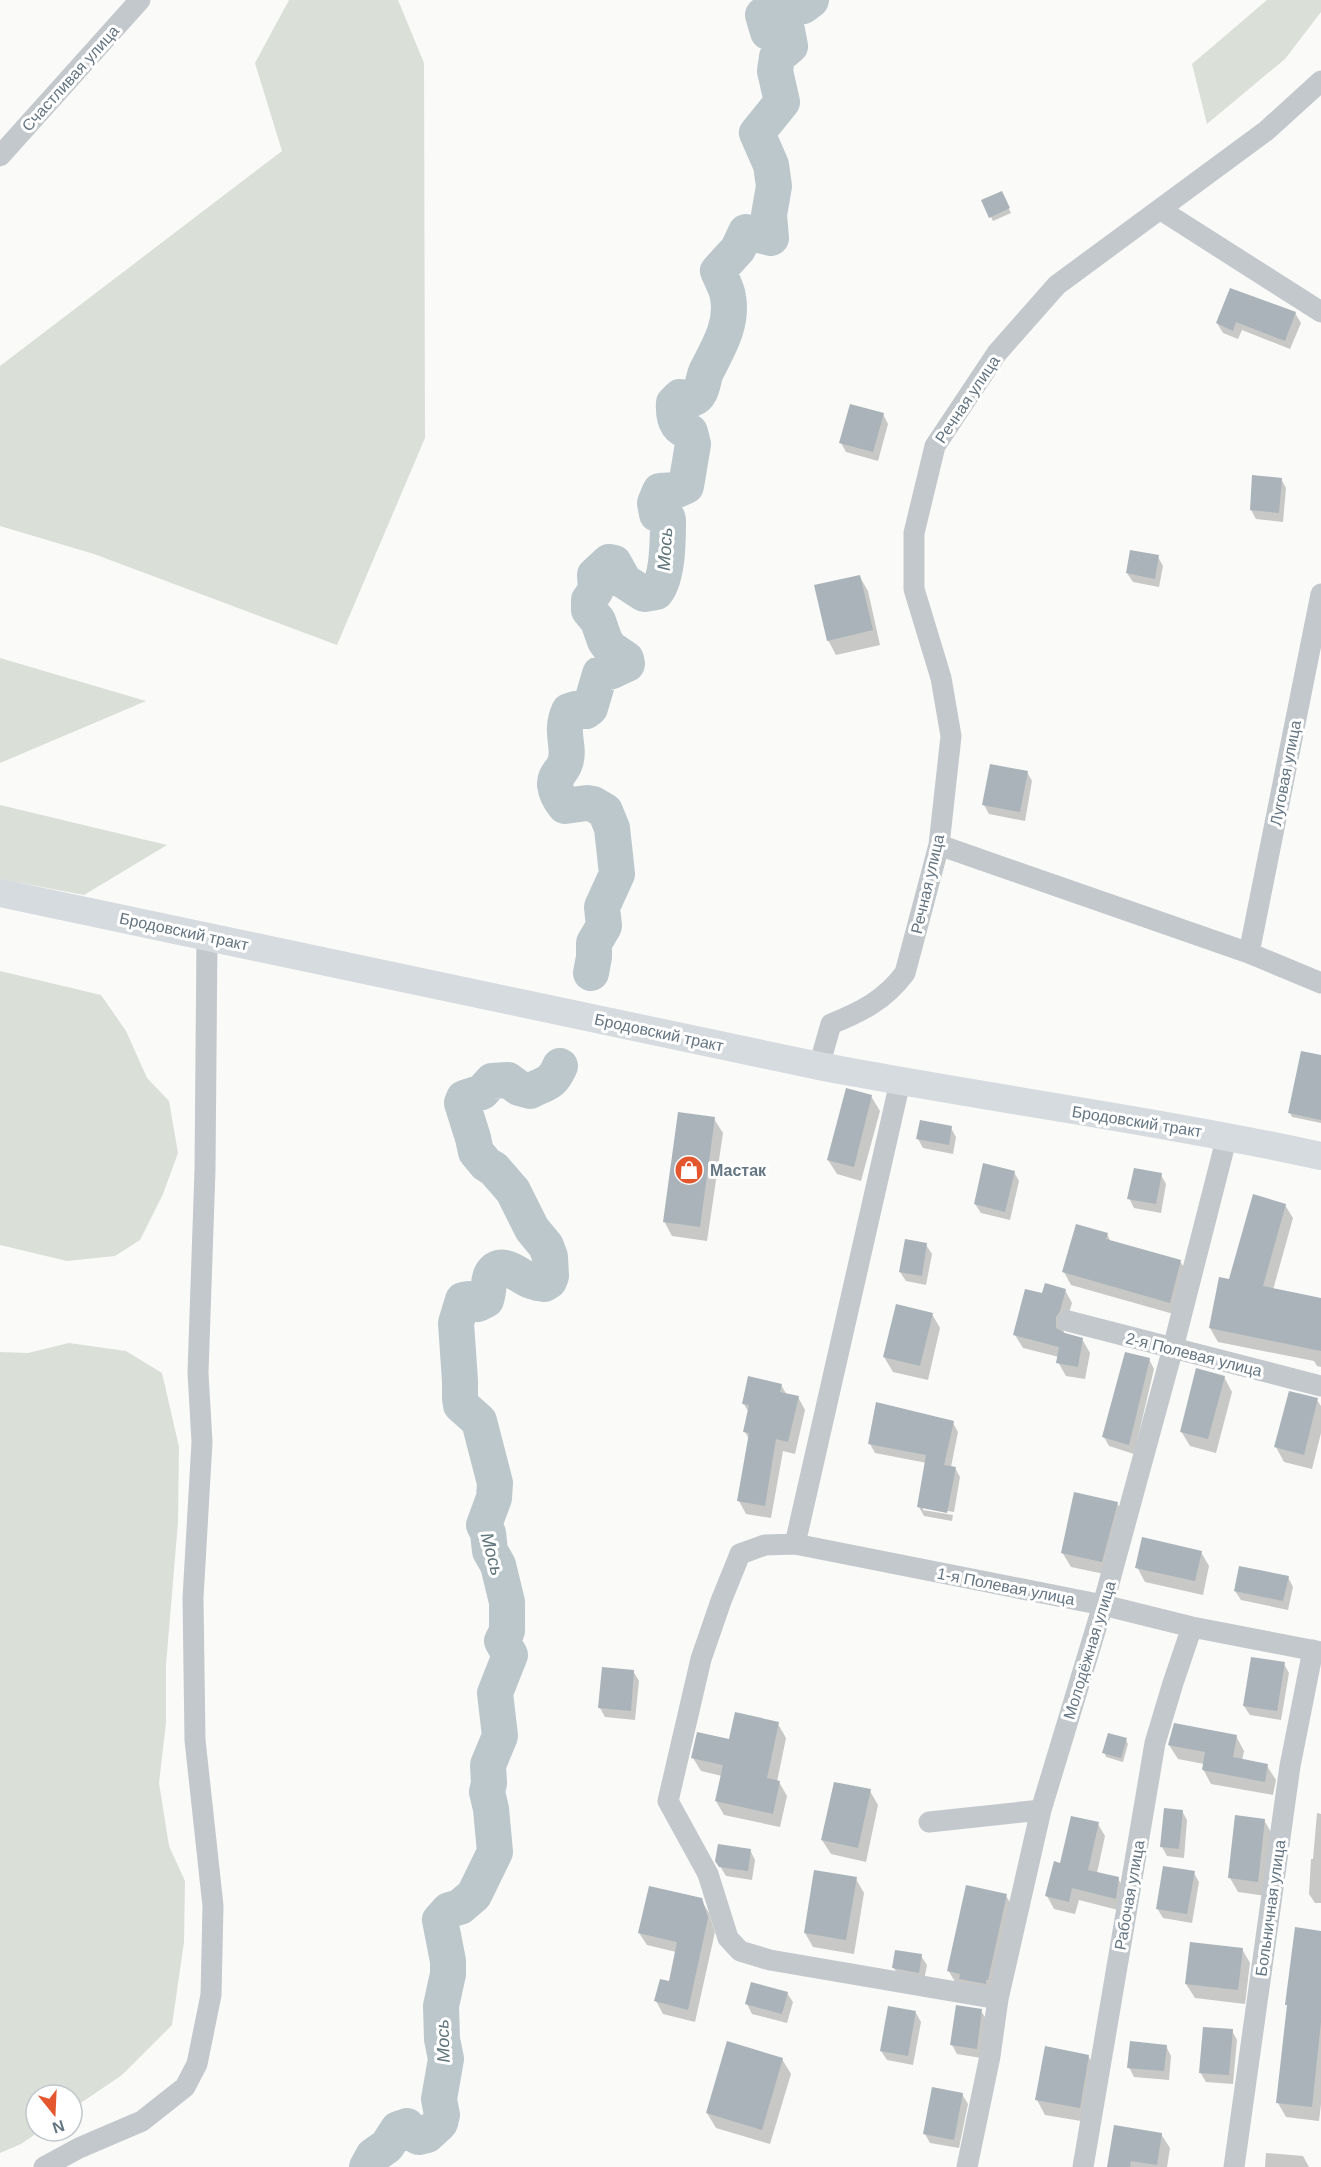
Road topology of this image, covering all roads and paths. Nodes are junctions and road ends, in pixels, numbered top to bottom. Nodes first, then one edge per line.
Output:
1 (140, 0) edge
2 (1321, 81) edge
3 (0, 156) edge
4 (1161, 210) junction
5 (1321, 312) edge
6 (1321, 594) edge
7 (939, 845) junction
8 (0, 893) edge
9 (207, 936) junction
10 (1249, 953) junction
11 (1321, 983) edge
12 (819, 1066) junction
13 (900, 1082) junction
14 (1227, 1136) junction
15 (1321, 1156) edge
16 (1068, 1321) dead end
17 (1173, 1348) junction
18 (1321, 1386) edge
19 (795, 1544) junction
20 (1103, 1605) junction
21 (1192, 1628) junction
22 (1317, 1651) edge
23 (1041, 1810) junction
24 (929, 1822) dead end
25 (998, 1999) junction
26 (44, 2167) edge
27 (967, 2167) edge
28 (1083, 2167) edge
29 (1234, 2167) edge

1 - 3 street, Счастливая улица
2 - 4 street, Речная улица
4 - 5 street
4 - 7 street, Речная улица
6 - 10 street, Луговая улица
7 - 10 street
7 - 12 street, Речная улица
8 - 9 main road, Бродовский тракт
9 - 12 main road, Бродовский тракт
9 - 26 street
10 - 11 street
12 - 13 main road, Бродовский тракт
13 - 14 main road, Бродовский тракт
13 - 19 street
14 - 15 main road, Бродовский тракт
14 - 17 street, Молодёжная улица
16 - 17 street, 2-я Полевая улица
17 - 18 street, 2-я Полевая улица
17 - 20 street, Молодёжная улица
19 - 20 street, 1-я Полевая улица
19 - 25 street, 1-я Полевая улица
20 - 21 street, 1-я Полевая улица
20 - 23 street, Молодёжная улица
21 - 22 street, 1-я Полевая улица
21 - 28 street, Рабочая улица
22 - 29 street, Больничная улица
23 - 24 street
23 - 25 street, Молодёжная улица
25 - 27 street, Молодёжная улица

